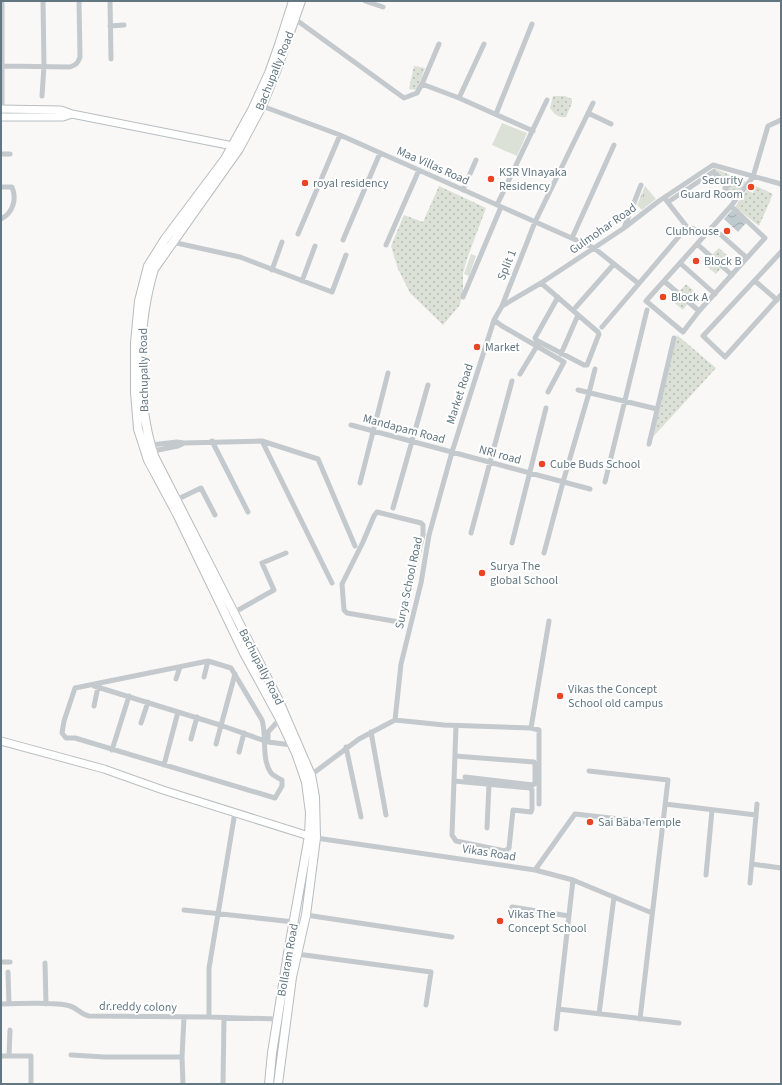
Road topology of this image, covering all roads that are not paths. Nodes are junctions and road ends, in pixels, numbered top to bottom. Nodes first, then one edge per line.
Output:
1 (2, 1) edge
2 (44, 1) edge
3 (79, 1) edge
4 (110, 1) edge
5 (293, 1) edge
6 (302, 1) edge
7 (365, 1) edge
8 (383, 7) dead end
9 (295, 19) junction
10 (532, 24) dead end
11 (124, 25) dead end
12 (110, 26) junction
13 (439, 44) dead end
14 (484, 44) dead end
15 (111, 59) dead end
16 (2, 66) junction
17 (44, 66) junction
18 (422, 84) junction
19 (42, 96) dead end
20 (459, 98) junction
21 (547, 100) dead end
22 (593, 103) dead end
23 (262, 106) junction
24 (2, 109) edge
25 (588, 113) junction
26 (72, 114) junction
27 (496, 114) junction
28 (2, 117) edge
29 (781, 120) edge
30 (611, 124) dead end
31 (533, 131) junction
32 (340, 135) junction
33 (614, 145) dead end
34 (233, 146) junction
35 (380, 153) junction
36 (1, 154) edge
37 (10, 154) dead end
38 (476, 160) dead end
39 (419, 170) junction
40 (753, 177) junction
41 (781, 184) edge
42 (641, 185) dead end
43 (1, 187) edge
44 (463, 190) junction
45 (736, 199) junction
46 (666, 200) junction
47 (499, 206) junction
48 (731, 206) junction
49 (1, 219) edge
50 (536, 220) junction
51 (687, 227) junction
52 (712, 227) junction
53 (624, 228) junction
54 (706, 233) junction
55 (298, 234) dead end
56 (572, 238) junction
57 (343, 240) dead end
58 (172, 242) junction
59 (282, 242) dead end
60 (697, 244) junction
61 (386, 245) dead end
62 (315, 246) dead end
63 (594, 248) junction
64 (781, 252) edge
65 (346, 255) dead end
66 (747, 258) junction
67 (680, 263) junction
68 (614, 264) junction
69 (272, 270) junction
70 (732, 275) junction
71 (302, 281) junction
72 (664, 281) junction
73 (754, 281) junction
74 (541, 283) junction
75 (638, 283) junction
76 (715, 294) junction
77 (781, 295) edge
78 (463, 297) dead end
79 (558, 297) junction
80 (777, 300) junction
81 (502, 306) junction
82 (576, 307) dead end
83 (647, 310) dead end
84 (699, 311) junction
85 (578, 315) junction
86 (494, 320) junction
87 (602, 327) dead end
88 (674, 338) dead end
89 (537, 346) junction
90 (561, 354) junction
91 (595, 369) dead end
92 (388, 373) dead end
93 (520, 374) dead end
94 (512, 381) dead end
95 (428, 385) dead end
96 (578, 390) dead end
97 (548, 392) dead end
98 (590, 393) junction
99 (625, 402) junction
100 (546, 408) dead end
101 (657, 409) junction
102 (351, 425) dead end
103 (373, 431) junction
104 (212, 441) junction
105 (262, 441) junction
106 (412, 441) junction
107 (649, 444) dead end
108 (152, 448) junction
109 (452, 452) junction
110 (490, 462) junction
111 (530, 473) junction
112 (563, 482) junction
113 (605, 482) dead end
114 (360, 483) dead end
115 (590, 489) dead end
116 (176, 500) junction
117 (393, 508) dead end
118 (248, 512) dead end
119 (215, 515) dead end
120 (471, 533) dead end
121 (423, 535) junction
122 (429, 535) junction
123 (512, 543) dead end
124 (355, 546) dead end
125 (286, 553) dead end
126 (544, 553) dead end
127 (411, 581) junction
128 (332, 583) dead end
129 (420, 583) junction
130 (233, 612) junction
131 (404, 613) junction
132 (413, 615) junction
133 (548, 621) dead end
134 (208, 661) junction
135 (180, 667) junction
136 (235, 674) junction
137 (204, 677) dead end
138 (176, 679) dead end
139 (96, 686) junction
140 (267, 688) junction
141 (129, 696) junction
142 (148, 702) junction
143 (94, 706) dead end
144 (178, 712) junction
145 (196, 718) junction
146 (280, 719) junction
147 (395, 720) junction
148 (142, 723) dead end
149 (220, 725) junction
150 (456, 726) junction
151 (531, 728) junction
152 (371, 732) junction
153 (244, 733) junction
154 (191, 739) dead end
155 (1, 741) edge
156 (266, 741) junction
157 (216, 744) dead end
158 (292, 745) junction
159 (346, 747) junction
160 (112, 750) junction
161 (239, 752) dead end
162 (455, 756) junction
163 (164, 765) junction
164 (588, 771) dead end
165 (311, 775) junction
166 (465, 777) dead end
167 (454, 781) junction
168 (489, 784) junction
169 (538, 804) dead end
170 (665, 804) junction
171 (757, 804) dead end
172 (712, 810) junction
173 (235, 812) junction
174 (756, 815) junction
175 (386, 816) dead end
176 (361, 817) dead end
177 (663, 824) junction
178 (487, 828) dead end
179 (313, 837) junction
180 (752, 864) junction
181 (781, 868) edge
182 (535, 870) junction
183 (706, 875) dead end
184 (574, 880) junction
185 (750, 883) dead end
186 (614, 897) junction
187 (184, 910) dead end
188 (511, 911) dead end
189 (652, 913) junction
190 (218, 914) junction
191 (306, 915) junction
192 (569, 916) junction
193 (294, 922) junction
194 (452, 937) dead end
195 (297, 954) junction
196 (1, 962) edge
197 (10, 962) dead end
198 (45, 963) dead end
199 (8, 972) dead end
200 (1, 1004) edge
201 (9, 1004) junction
202 (46, 1004) junction
203 (426, 1006) dead end
204 (558, 1009) junction
205 (599, 1014) junction
206 (209, 1017) junction
207 (184, 1018) junction
208 (224, 1018) junction
209 (277, 1019) junction
210 (640, 1019) junction
211 (679, 1023) dead end
212 (556, 1029) dead end
213 (10, 1030) dead end
214 (71, 1055) dead end
215 (1, 1056) edge
216 (9, 1056) junction
217 (182, 1057) junction
218 (31, 1084) edge
219 (183, 1084) edge
220 (223, 1084) edge
221 (270, 1084) edge
222 (278, 1084) edge

1 - 16 street
2 - 17 street
3 - 17 street
4 - 12 street
5 - 34 main road, Bachupally Road
6 - 9 main road, Bachupally Road
7 - 8 street
9 - 18 street
9 - 23 main road, Bachupally Road
10 - 27 street
11 - 12 street
12 - 15 street
13 - 18 street
14 - 20 street
16 - 17 street
16 - 24 street
17 - 19 street
18 - 20 street
20 - 27 street
21 - 31 street
22 - 25 street, Split 1
23 - 32 street, Maa Villas Road
23 - 58 main road, Bachupally Road
24 - 26 street
24 - 28 street
25 - 30 street
25 - 50 street, Split 1
26 - 28 street
26 - 34 street
27 - 31 street
29 - 40 street
31 - 47 street
32 - 35 street, Maa Villas Road
32 - 55 street
33 - 56 street
34 - 140 main road, Bachupally Road
35 - 39 street, Maa Villas Road
35 - 57 street
36 - 37 street
38 - 44 street
39 - 44 street, Maa Villas Road
39 - 61 street
40 - 41 street
40 - 45 street
40 - 46 street, Gulmohar Road
42 - 53 street
43 - 49 street
44 - 47 street, Maa Villas Road
45 - 46 street
45 - 48 street
46 - 51 street
46 - 53 street, Gulmohar Road
47 - 50 street, Maa Villas Road
47 - 78 street
48 - 52 street
48 - 66 street
50 - 56 street, Maa Villas Road
50 - 81 street, Split 1
51 - 54 street
51 - 75 street
52 - 54 street
52 - 66 street
53 - 63 street, Gulmohar Road
54 - 60 street
56 - 63 street, Maa Villas Road
58 - 69 street
58 - 108 main road, Bachupally Road
59 - 69 street
60 - 67 street
60 - 70 street
62 - 71 street
63 - 68 street, Maa Villas Road
63 - 74 street, Gulmohar Road
64 - 73 street
65 - 71 street
66 - 70 street
67 - 72 street
67 - 76 street
68 - 75 street, Maa Villas Road
68 - 82 street
69 - 71 street
70 - 76 street
72 - 84 street
72 - 84 street
73 - 80 street
73 - 80 street
74 - 79 street
74 - 81 street, Gulmohar Road
75 - 87 street
76 - 84 street
77 - 80 street
79 - 85 street
79 - 90 street
81 - 86 street, Split 1
83 - 99 street
85 - 90 street
85 - 90 street
86 - 89 street
86 - 109 street, Market Road
88 - 101 street
89 - 93 street
89 - 97 street
91 - 98 street
92 - 103 street
94 - 110 street
95 - 106 street
96 - 98 street
98 - 99 street
98 - 112 street
99 - 101 street
99 - 113 street
100 - 111 street
101 - 107 street
102 - 103 street, Mandapam Road
103 - 106 street, Mandapam Road
103 - 114 street
104 - 105 street
104 - 108 street
104 - 118 street
105 - 124 street
105 - 128 street
106 - 109 street, Mandapam Road
106 - 117 street
108 - 116 main road, Bachupally Road
109 - 110 street, NRI road
109 - 122 street, Surya School Road
110 - 111 street, NRI road
110 - 120 street
111 - 112 street, NRI road
111 - 123 street
112 - 115 street, NRI road
112 - 126 street
116 - 119 street
116 - 130 main road, Bachupally Road
121 - 122 street
121 - 127 street
121 - 131 street
122 - 129 street, Surya School Road
125 - 130 street
127 - 129 street
127 - 131 street
129 - 132 street, Surya School Road
130 - 140 main road, Bachupally Road
131 - 132 street
132 - 147 street, Surya School Road
133 - 151 street
134 - 135 street
134 - 136 street
134 - 137 street
135 - 138 street
135 - 139 street
136 - 149 street
136 - 156 street
139 - 141 street
139 - 143 street
139 - 160 street
140 - 146 main road, Bachupally Road
140 - 165 main road, Bachupally Road
141 - 142 street
141 - 160 street
142 - 144 street
142 - 148 street
144 - 145 street
144 - 163 street
145 - 149 street
145 - 154 street
146 - 156 street
146 - 158 main road, Bachupally Road
147 - 150 street
147 - 152 street
149 - 153 street
149 - 157 street
150 - 151 street
150 - 162 street
151 - 169 street
152 - 159 street
152 - 175 street
153 - 156 street
153 - 161 street
155 - 173 street
156 - 158 street
156 - 163 street
158 - 179 main road, Bachupally Road
159 - 165 street
159 - 176 street
160 - 163 street
162 - 166 street
162 - 167 street
164 - 170 street
165 - 179 main road, Bachupally Road
167 - 168 street
167 - 168 street
168 - 178 street
170 - 172 street
170 - 177 street
171 - 174 street
172 - 174 street
172 - 183 street
173 - 179 street
173 - 190 street
174 - 180 street
177 - 182 street
177 - 189 street
179 - 182 street, Vikas Road
179 - 191 main road, Bollaram Road
179 - 193 main road, Bollaram Road
180 - 181 street
180 - 185 street
182 - 184 street, Vikas Road
184 - 186 street, Vikas Road
184 - 192 street
186 - 189 street, Vikas Road
186 - 205 street
187 - 190 street
188 - 192 street
189 - 210 street
190 - 193 street
190 - 206 street
191 - 194 street
191 - 195 main road, Bollaram Road
192 - 204 street
193 - 209 main road, Bollaram Road
195 - 203 street
195 - 222 main road, Bollaram Road
196 - 197 street
198 - 202 street
199 - 201 street
200 - 201 street, dr.reddy colony
201 - 202 street, dr.reddy colony
202 - 207 street, dr.reddy colony
204 - 205 street
204 - 212 street
205 - 210 street
206 - 207 street, dr.reddy colony
206 - 208 street, dr.reddy colony
207 - 217 street
208 - 209 street, dr.reddy colony
208 - 220 street
209 - 221 main road, Bollaram Road
210 - 211 street
213 - 216 street
214 - 217 street
215 - 216 street
216 - 218 street
217 - 219 street

